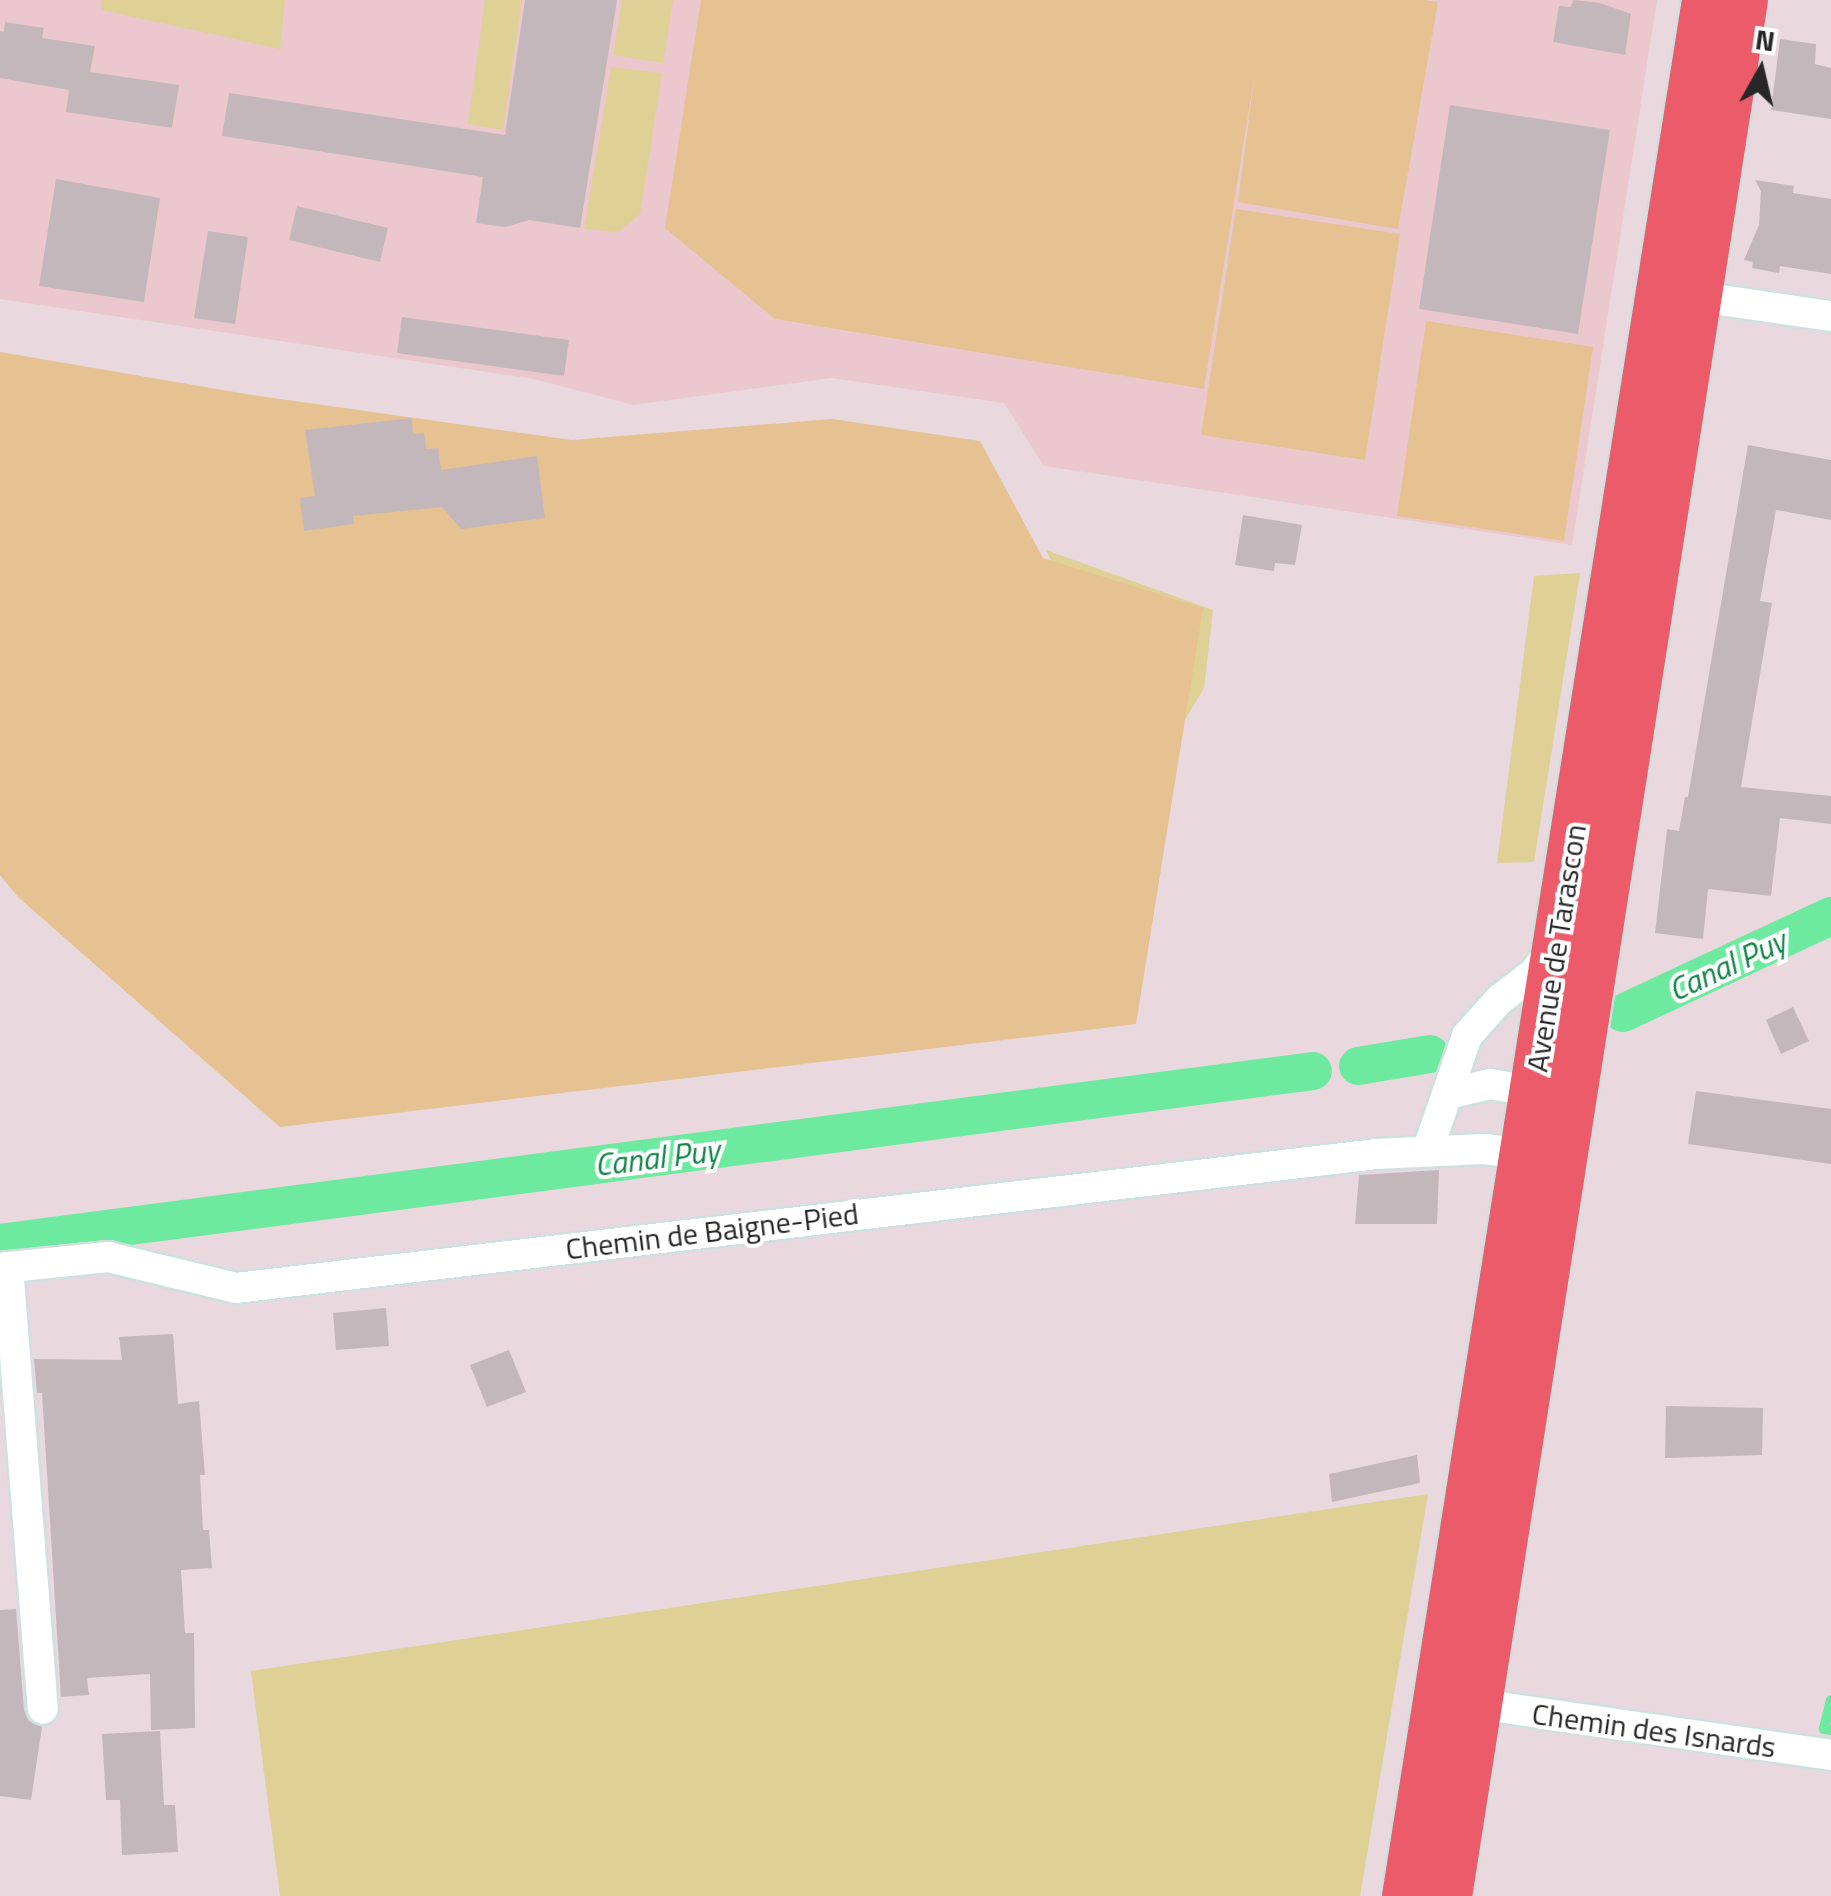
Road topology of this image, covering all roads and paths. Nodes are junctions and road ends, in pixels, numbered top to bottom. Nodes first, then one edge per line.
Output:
1 (1704, 0) edge
2 (1744, 0) edge
3 (1700, 297) junction
4 (1831, 316) edge
5 (1558, 941) junction
6 (1448, 1094) junction
7 (1550, 1126) junction
8 (1428, 1149) junction
9 (4, 1268) edge
10 (1478, 1704) junction
11 (43, 1709) dead end
12 (1831, 1756) edge
13 (1404, 1896) edge
14 (1448, 1896) edge

1 - 5 main road, Avenue de Tarascon
2 - 3 main road, Avenue de Tarascon
3 - 4 street
3 - 7 main road, Avenue de Tarascon
5 - 6 street
5 - 7 main road, Avenue de Tarascon
6 - 7 street
6 - 8 street
7 - 8 street, Chemin de Baigne-Pied
7 - 10 main road, Avenue de Tarascon
7 - 13 main road, Avenue de Tarascon
8 - 9 street, Chemin de Baigne-Pied
9 - 11 street
10 - 12 street, Chemin des Isnards
10 - 14 main road, Avenue de Tarascon

